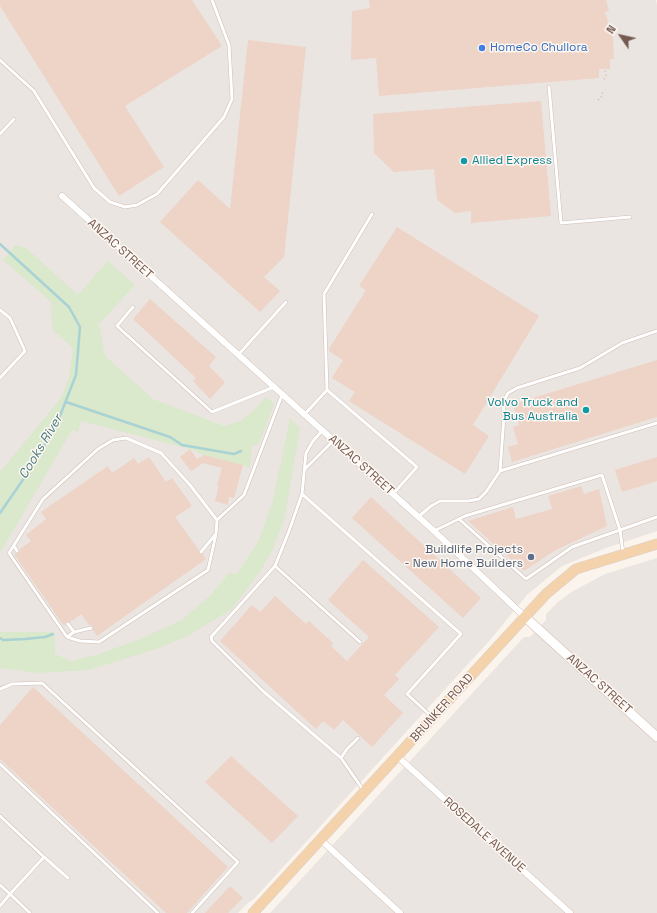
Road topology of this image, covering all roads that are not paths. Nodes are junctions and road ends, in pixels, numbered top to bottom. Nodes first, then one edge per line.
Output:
1 (212, 0) edge
2 (0, 60) edge
3 (550, 87) dead end
4 (14, 119) dead end
5 (0, 134) edge
6 (62, 196) dead end
7 (372, 214) dead end
8 (630, 217) dead end
9 (286, 302) dead end
10 (133, 307) dead end
11 (0, 310) edge
12 (657, 331) edge
13 (238, 355) junction
14 (0, 378) edge
15 (274, 387) junction
16 (327, 390) junction
17 (282, 394) junction
18 (304, 415) junction
19 (657, 423) edge
20 (322, 431) junction
21 (334, 441) junction
22 (304, 470) junction
23 (500, 471) junction
24 (302, 494) junction
25 (393, 494) junction
26 (418, 517) junction
27 (657, 517) edge
28 (459, 519) junction
29 (217, 520) junction
30 (620, 530) junction
31 (434, 531) junction
32 (216, 534) junction
33 (657, 544) edge
34 (14, 546) junction
35 (17, 551) dead end
36 (201, 552) dead end
37 (623, 554) junction
38 (275, 566) junction
39 (525, 617) junction
40 (68, 624) dead end
41 (91, 628) dead end
42 (74, 632) junction
43 (67, 637) junction
44 (360, 642) dead end
45 (0, 690) edge
46 (433, 718) junction
47 (657, 737) edge
48 (358, 738) dead end
49 (398, 756) junction
50 (341, 758) junction
51 (0, 764) edge
52 (365, 792) junction
53 (0, 816) edge
54 (321, 840) junction
55 (44, 857) junction
56 (68, 878) dead end
57 (0, 885) edge
58 (10, 894) junction
59 (0, 906) edge
60 (30, 913) edge
61 (158, 913) edge
62 (192, 913) edge
63 (253, 913) edge
64 (400, 913) edge
65 (570, 913) edge

1 - 2 lane
3 - 8 lane
4 - 5 lane
6 - 13 street, ANZAC STREET
7 - 16 lane
9 - 13 lane
10 - 15 lane
11 - 14 lane
12 - 23 lane
13 - 15 street, ANZAC STREET
15 - 17 street, ANZAC STREET
16 - 18 lane
16 - 25 lane
17 - 18 street, ANZAC STREET
17 - 29 lane
18 - 20 street, ANZAC STREET
19 - 23 lane
20 - 21 street, ANZAC STREET
20 - 22 lane
21 - 22 lane
21 - 25 street, ANZAC STREET
22 - 24 lane
23 - 26 lane
24 - 38 lane
24 - 46 lane
25 - 26 street, ANZAC STREET
26 - 31 street, ANZAC STREET
27 - 30 lane
28 - 30 lane
28 - 30 lane
28 - 31 lane
29 - 32 lane
29 - 34 lane
30 - 37 lane
31 - 39 street, ANZAC STREET
32 - 36 lane
32 - 43 lane
33 - 37 main road, BRUNKER ROAD
34 - 35 lane
34 - 43 lane
37 - 39 main road, BRUNKER ROAD
38 - 44 lane
38 - 50 lane
39 - 46 main road, BRUNKER ROAD
39 - 47 street, ANZAC STREET
40 - 42 lane
41 - 42 lane
42 - 43 lane
45 - 62 lane
46 - 49 main road, BRUNKER ROAD
48 - 50 lane
49 - 52 main road, BRUNKER ROAD
49 - 65 street, ROSEDALE AVENUE
50 - 52 lane
51 - 61 lane
52 - 54 main road, BRUNKER ROAD
53 - 55 lane
54 - 63 main road, BRUNKER ROAD
54 - 64 street
55 - 56 lane
55 - 58 lane
57 - 58 lane
58 - 59 lane
58 - 60 lane

